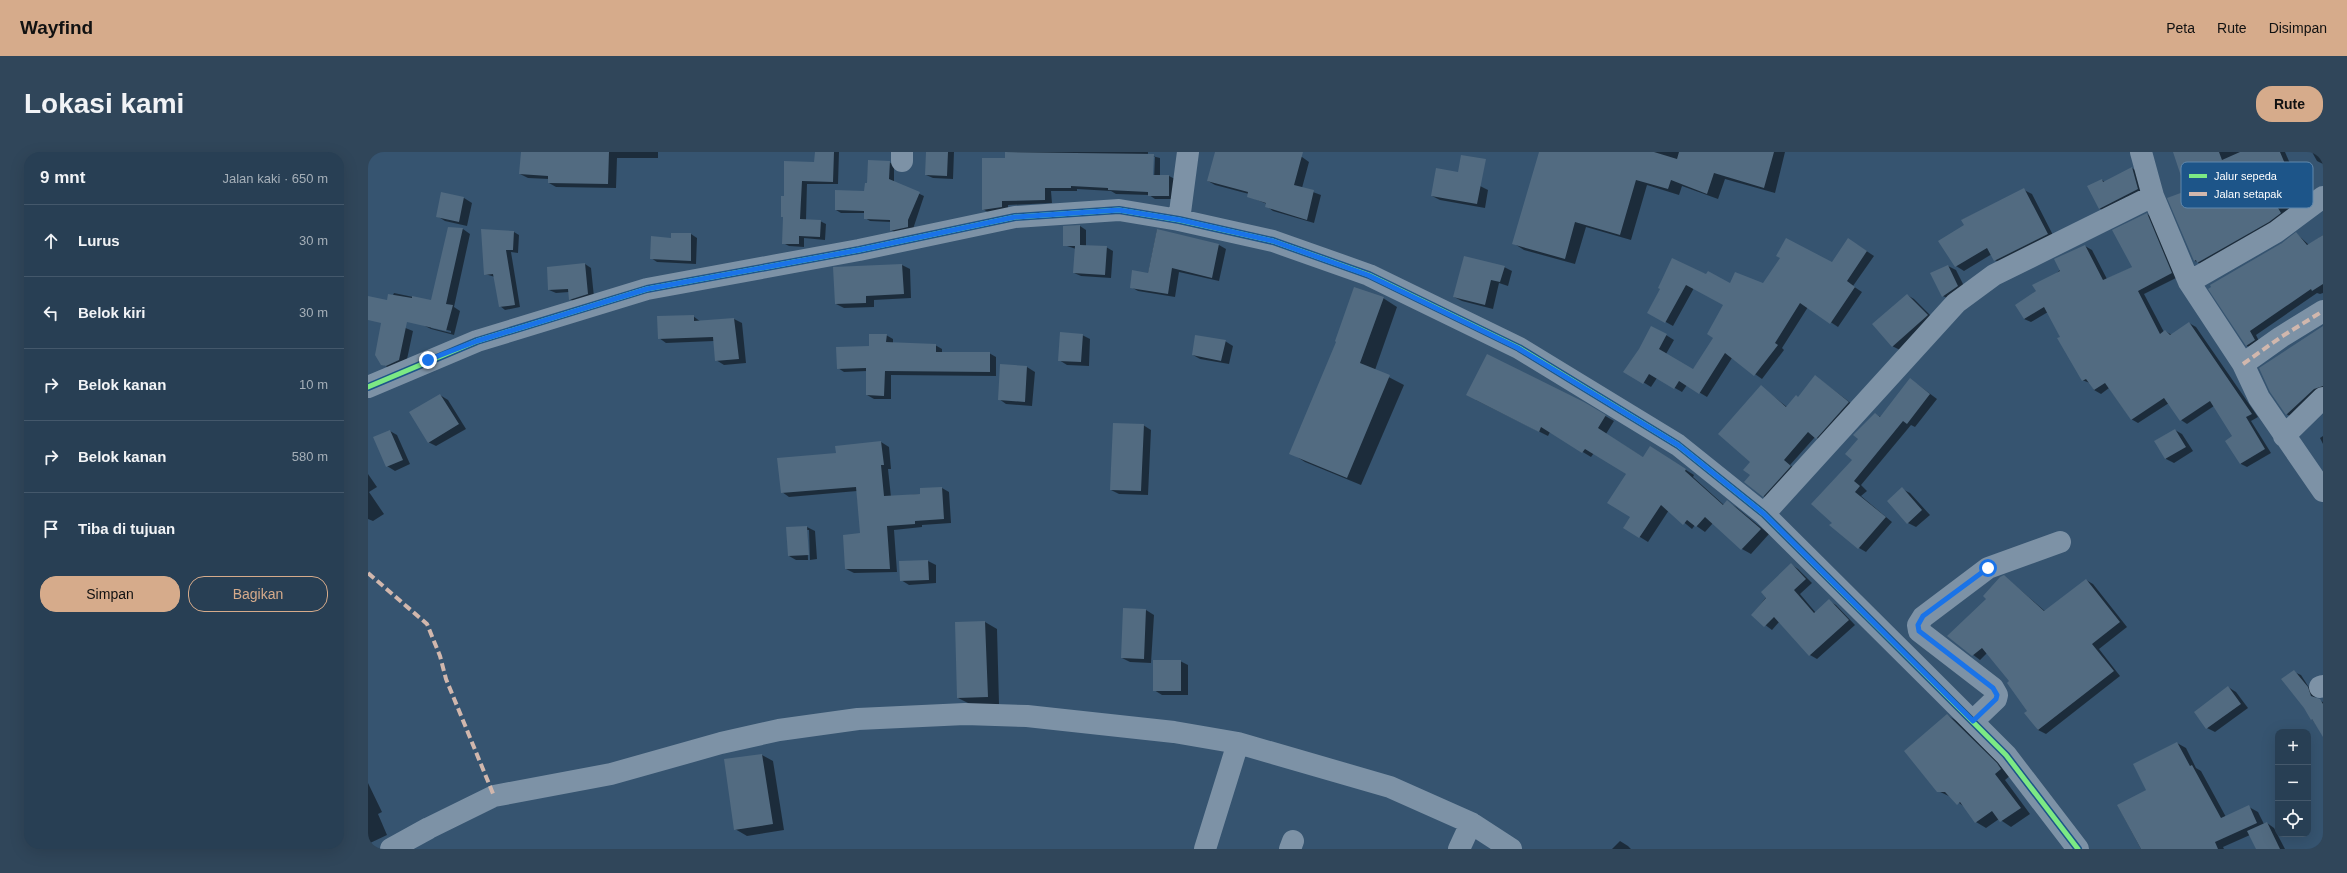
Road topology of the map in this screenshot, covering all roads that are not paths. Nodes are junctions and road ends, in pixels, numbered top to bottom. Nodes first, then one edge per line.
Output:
1 (1188, 152) edge
2 (2141, 152) edge
3 (2153, 196) junction
4 (2323, 197) edge
5 (2313, 204) edge
6 (2308, 208) edge
7 (1180, 220) junction
8 (2189, 282) junction
9 (2323, 311) edge
10 (2243, 364) junction
11 (368, 387) edge
12 (2323, 398) edge
13 (2284, 436) junction
14 (2323, 491) edge
15 (1764, 514) junction
16 (2060, 542) dead end
17 (1973, 721) junction
18 (1238, 743) junction
19 (1471, 823) junction
20 (391, 849) edge
21 (1205, 849) edge
22 (1459, 849) edge
23 (1511, 849) edge
24 (2078, 849) edge

1 - 7 street
2 - 3 street
3 - 8 street
3 - 15 street
4 - 5 street
6 - 8 street
7 - 11 street
7 - 15 street
8 - 10 street
9 - 10 street
10 - 13 street
12 - 13 street
13 - 14 street
15 - 17 street
16 - 17 street
17 - 24 street
18 - 19 street
18 - 20 street
18 - 21 street
19 - 22 street
19 - 23 street

